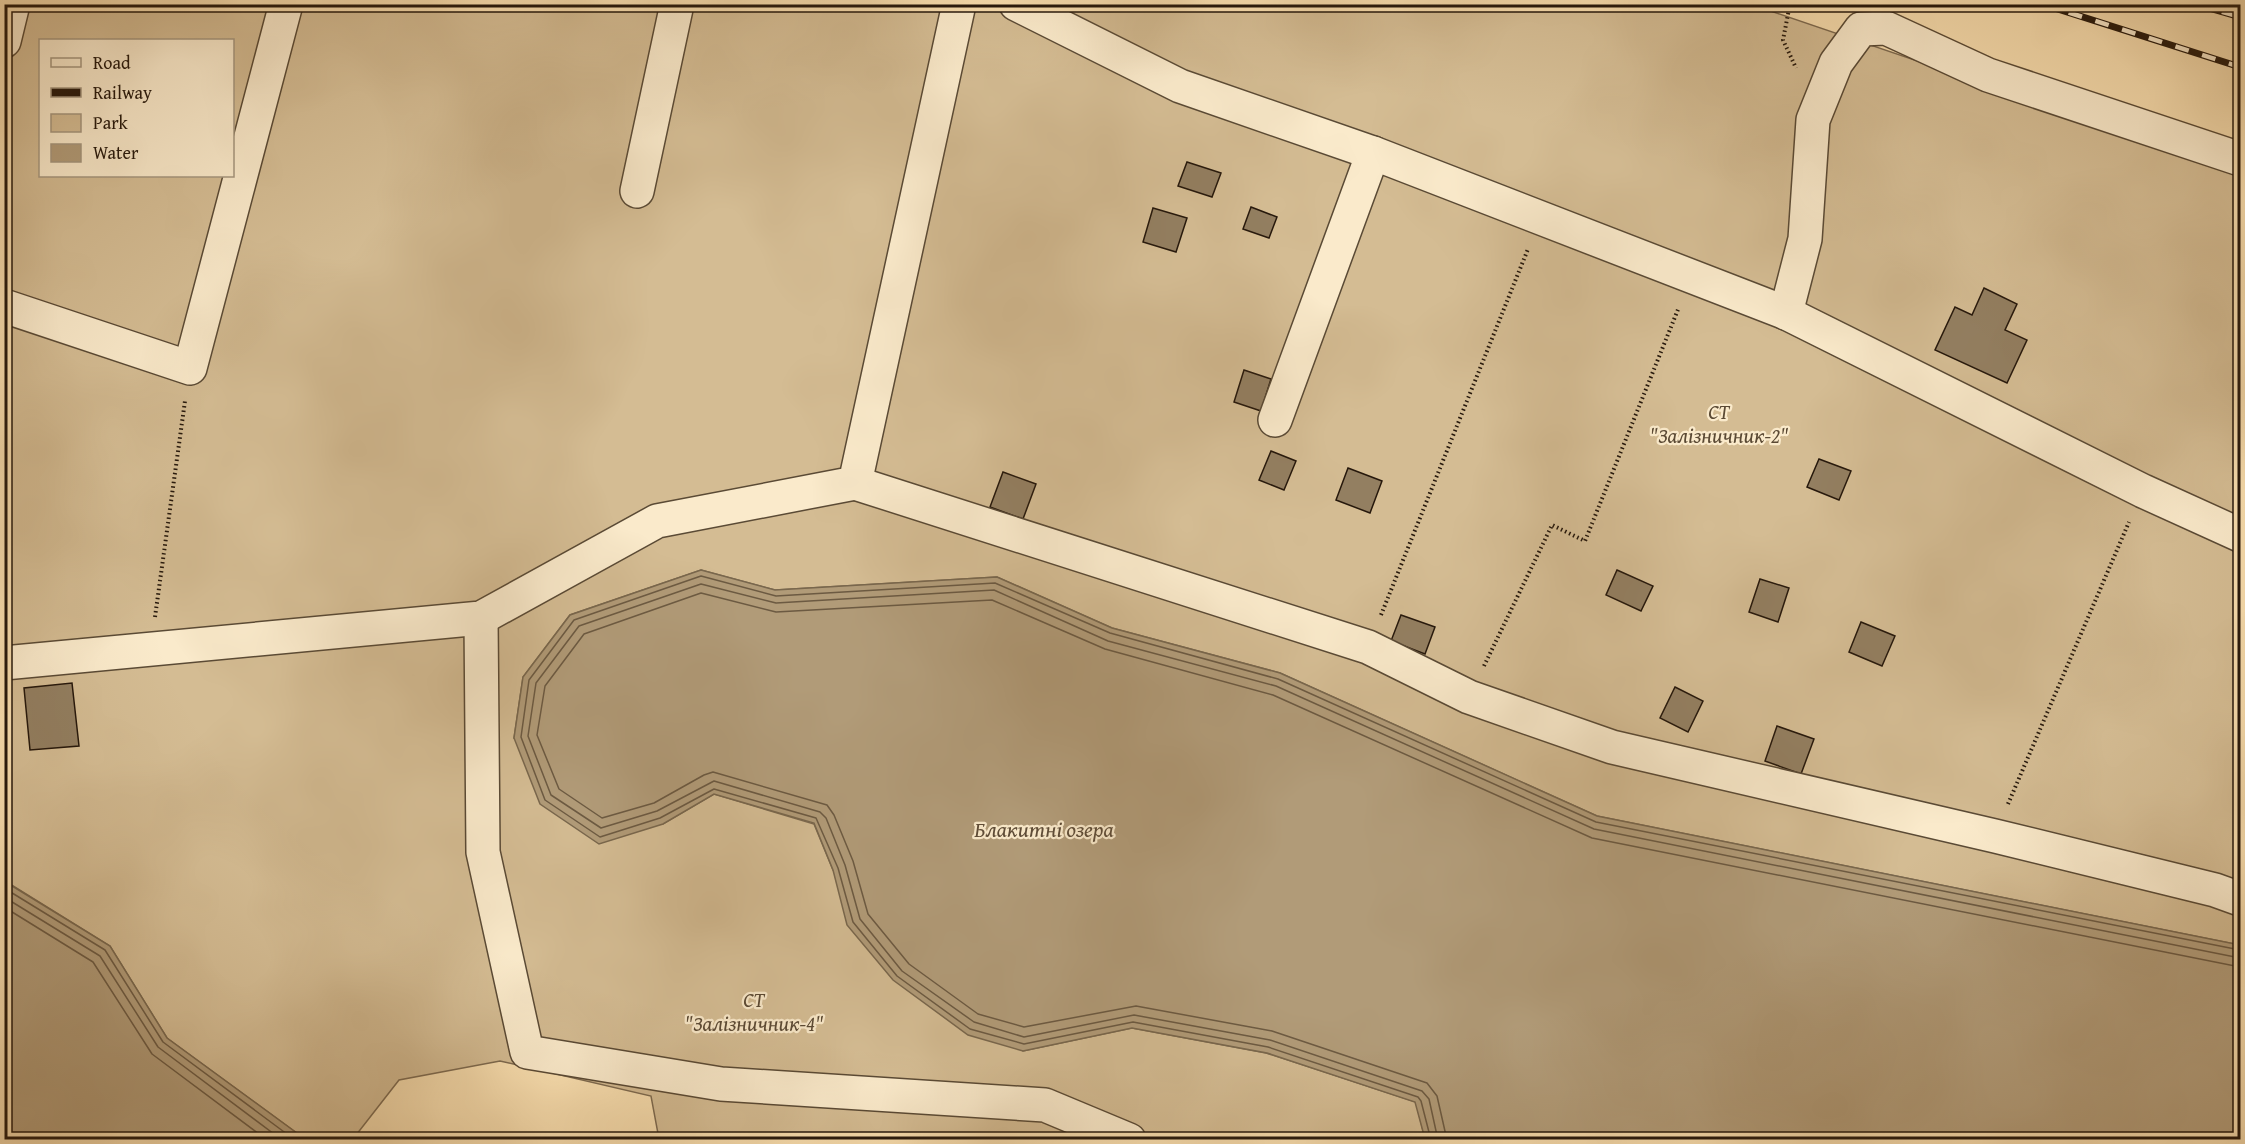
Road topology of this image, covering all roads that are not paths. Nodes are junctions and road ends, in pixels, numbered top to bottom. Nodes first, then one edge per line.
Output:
1 (13, 4) edge
2 (286, 4) edge
3 (677, 4) edge
4 (959, 4) edge
5 (1016, 4) edge
6 (4, 41) edge
7 (1373, 153) junction
8 (2241, 159) edge
9 (637, 191) dead end
10 (4, 306) edge
11 (1786, 313) junction
12 (1275, 420) dead end
13 (855, 483) junction
14 (2241, 535) edge
15 (481, 618) junction
16 (4, 663) edge
17 (2241, 899) edge
18 (1129, 1140) edge

1 - 6 lane
2 - 10 lane
3 - 9 lane
4 - 13 lane
5 - 7 lane
7 - 11 lane
7 - 12 lane
8 - 11 lane
11 - 14 lane
13 - 15 lane
13 - 17 lane
15 - 16 lane
15 - 18 lane

